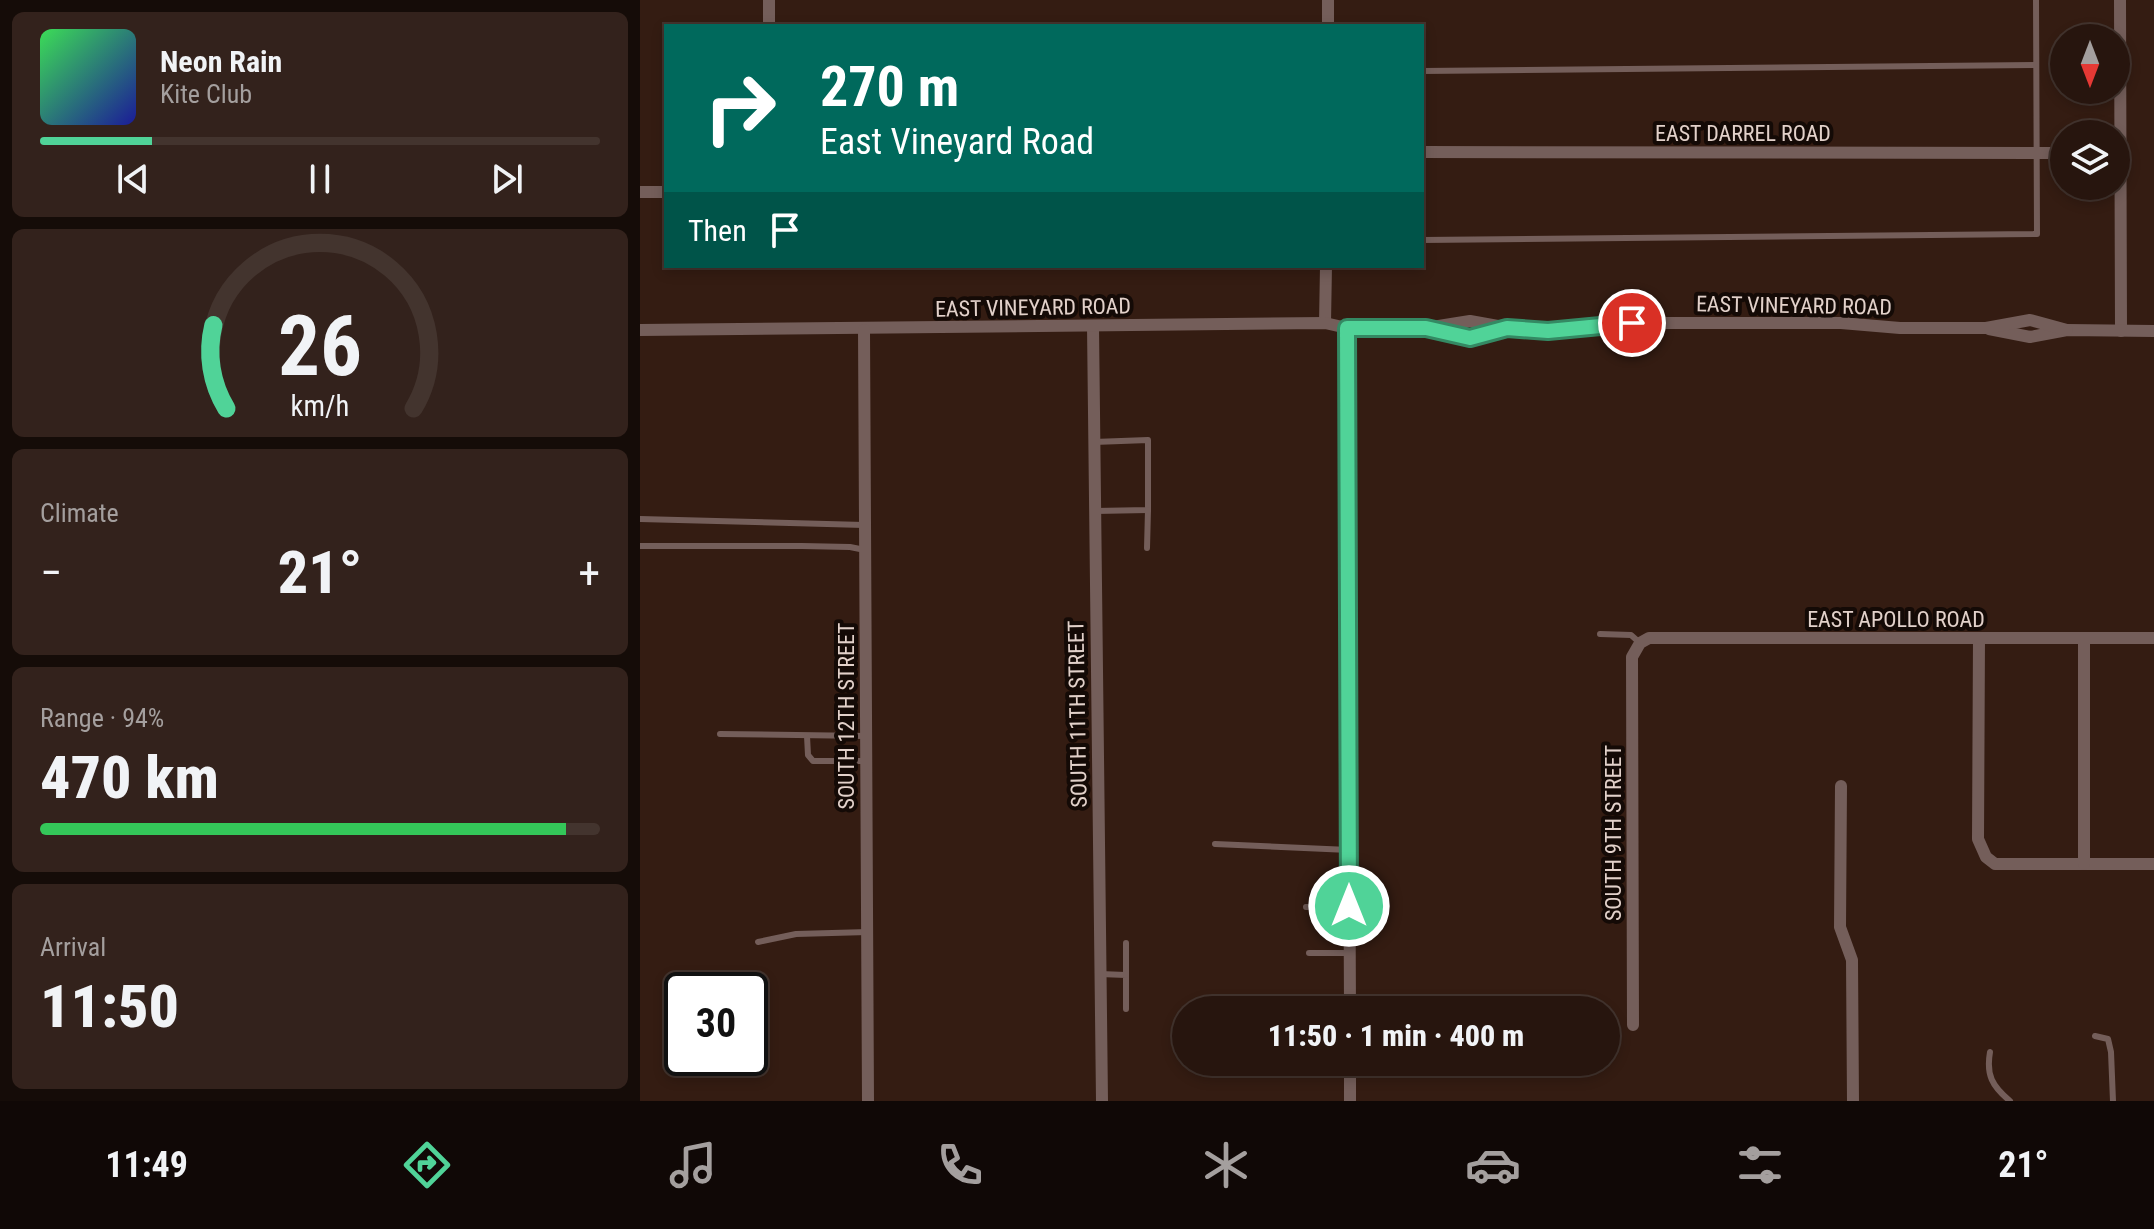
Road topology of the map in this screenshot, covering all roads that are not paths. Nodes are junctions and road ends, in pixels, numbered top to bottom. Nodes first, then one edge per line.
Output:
1 (769, 0) edge
2 (1328, 0) edge
3 (2036, 0) edge
4 (2120, 0) edge
5 (769, 24) edge
6 (1328, 24) edge
7 (2036, 65) junction
8 (1424, 71) edge
9 (2118, 120) edge
10 (1424, 152) edge
11 (2037, 153) junction
12 (2050, 153) edge
13 (640, 192) edge
14 (664, 192) edge
15 (2119, 200) edge
16 (1424, 240) edge
17 (1326, 268) edge
18 (1325, 323) junction
19 (1093, 326) junction
20 (1347, 328) junction
21 (640, 330) edge
22 (864, 330) junction
23 (2121, 331) junction
24 (2154, 331) edge
25 (1094, 442) junction
26 (1148, 510) junction
27 (1095, 511) junction
28 (640, 519) edge
29 (865, 525) junction
30 (640, 546) edge
31 (1147, 548) dead end
32 (865, 550) junction
33 (1600, 634) dead end
34 (1979, 638) junction
35 (2084, 638) junction
36 (2154, 638) edge
37 (1640, 643) junction
38 (720, 734) dead end
39 (807, 736) junction
40 (867, 736) junction
41 (867, 761) junction
42 (1841, 786) dead end
43 (1215, 844) dead end
44 (1349, 850) junction
45 (2084, 864) junction
46 (2154, 864) edge
47 (1349, 906) junction
48 (1306, 907) dead end
49 (868, 932) junction
50 (758, 942) dead end
51 (1126, 943) dead end
52 (1309, 953) dead end
53 (1349, 953) junction
54 (1100, 974) junction
55 (1126, 975) junction
56 (1350, 996) edge
57 (1126, 1009) dead end
58 (1633, 1025) dead end
59 (2095, 1036) dead end
60 (1990, 1052) dead end
61 (1350, 1076) edge
62 (868, 1101) edge
63 (1102, 1101) edge
64 (1350, 1101) edge
65 (1853, 1101) edge
66 (2010, 1101) edge
67 (2113, 1101) edge

1 - 5 street
2 - 6 street
3 - 7 lane
4 - 9 street
7 - 8 lane
7 - 11 lane
10 - 11 street, EAST DARREL ROAD
11 - 12 street, EAST DARREL ROAD
11 - 16 lane
13 - 14 street
15 - 23 street
17 - 18 street
18 - 19 street, EAST VINEYARD ROAD
18 - 20 street, EAST VINEYARD ROAD
19 - 22 street, EAST VINEYARD ROAD
19 - 25 street, SOUTH 11TH STREET
20 - 23 street, EAST VINEYARD ROAD
20 - 44 street
21 - 22 street, EAST VINEYARD ROAD
22 - 29 street, SOUTH 12TH STREET
23 - 24 street, EAST VINEYARD ROAD
25 - 26 lane
25 - 27 street, SOUTH 11TH STREET
26 - 27 lane
26 - 31 lane
27 - 54 street, SOUTH 11TH STREET
28 - 29 lane
29 - 32 street, SOUTH 12TH STREET
30 - 32 lane
32 - 40 street, SOUTH 12TH STREET
33 - 37 lane
34 - 35 street, EAST APOLLO ROAD
34 - 37 street, EAST APOLLO ROAD
34 - 45 street
35 - 36 street, EAST APOLLO ROAD
35 - 45 street
37 - 58 street, SOUTH 9TH STREET
38 - 39 lane
39 - 40 lane
39 - 41 lane
40 - 41 street, SOUTH 12TH STREET
41 - 49 street, SOUTH 12TH STREET
42 - 65 street
43 - 44 lane
44 - 47 street
45 - 46 street
47 - 48 lane
47 - 53 street
49 - 50 lane
49 - 62 street, SOUTH 12TH STREET
51 - 55 lane
52 - 53 lane
53 - 56 street
54 - 55 lane
54 - 63 street, SOUTH 11TH STREET
55 - 57 lane
59 - 67 lane
60 - 66 lane
61 - 64 street

